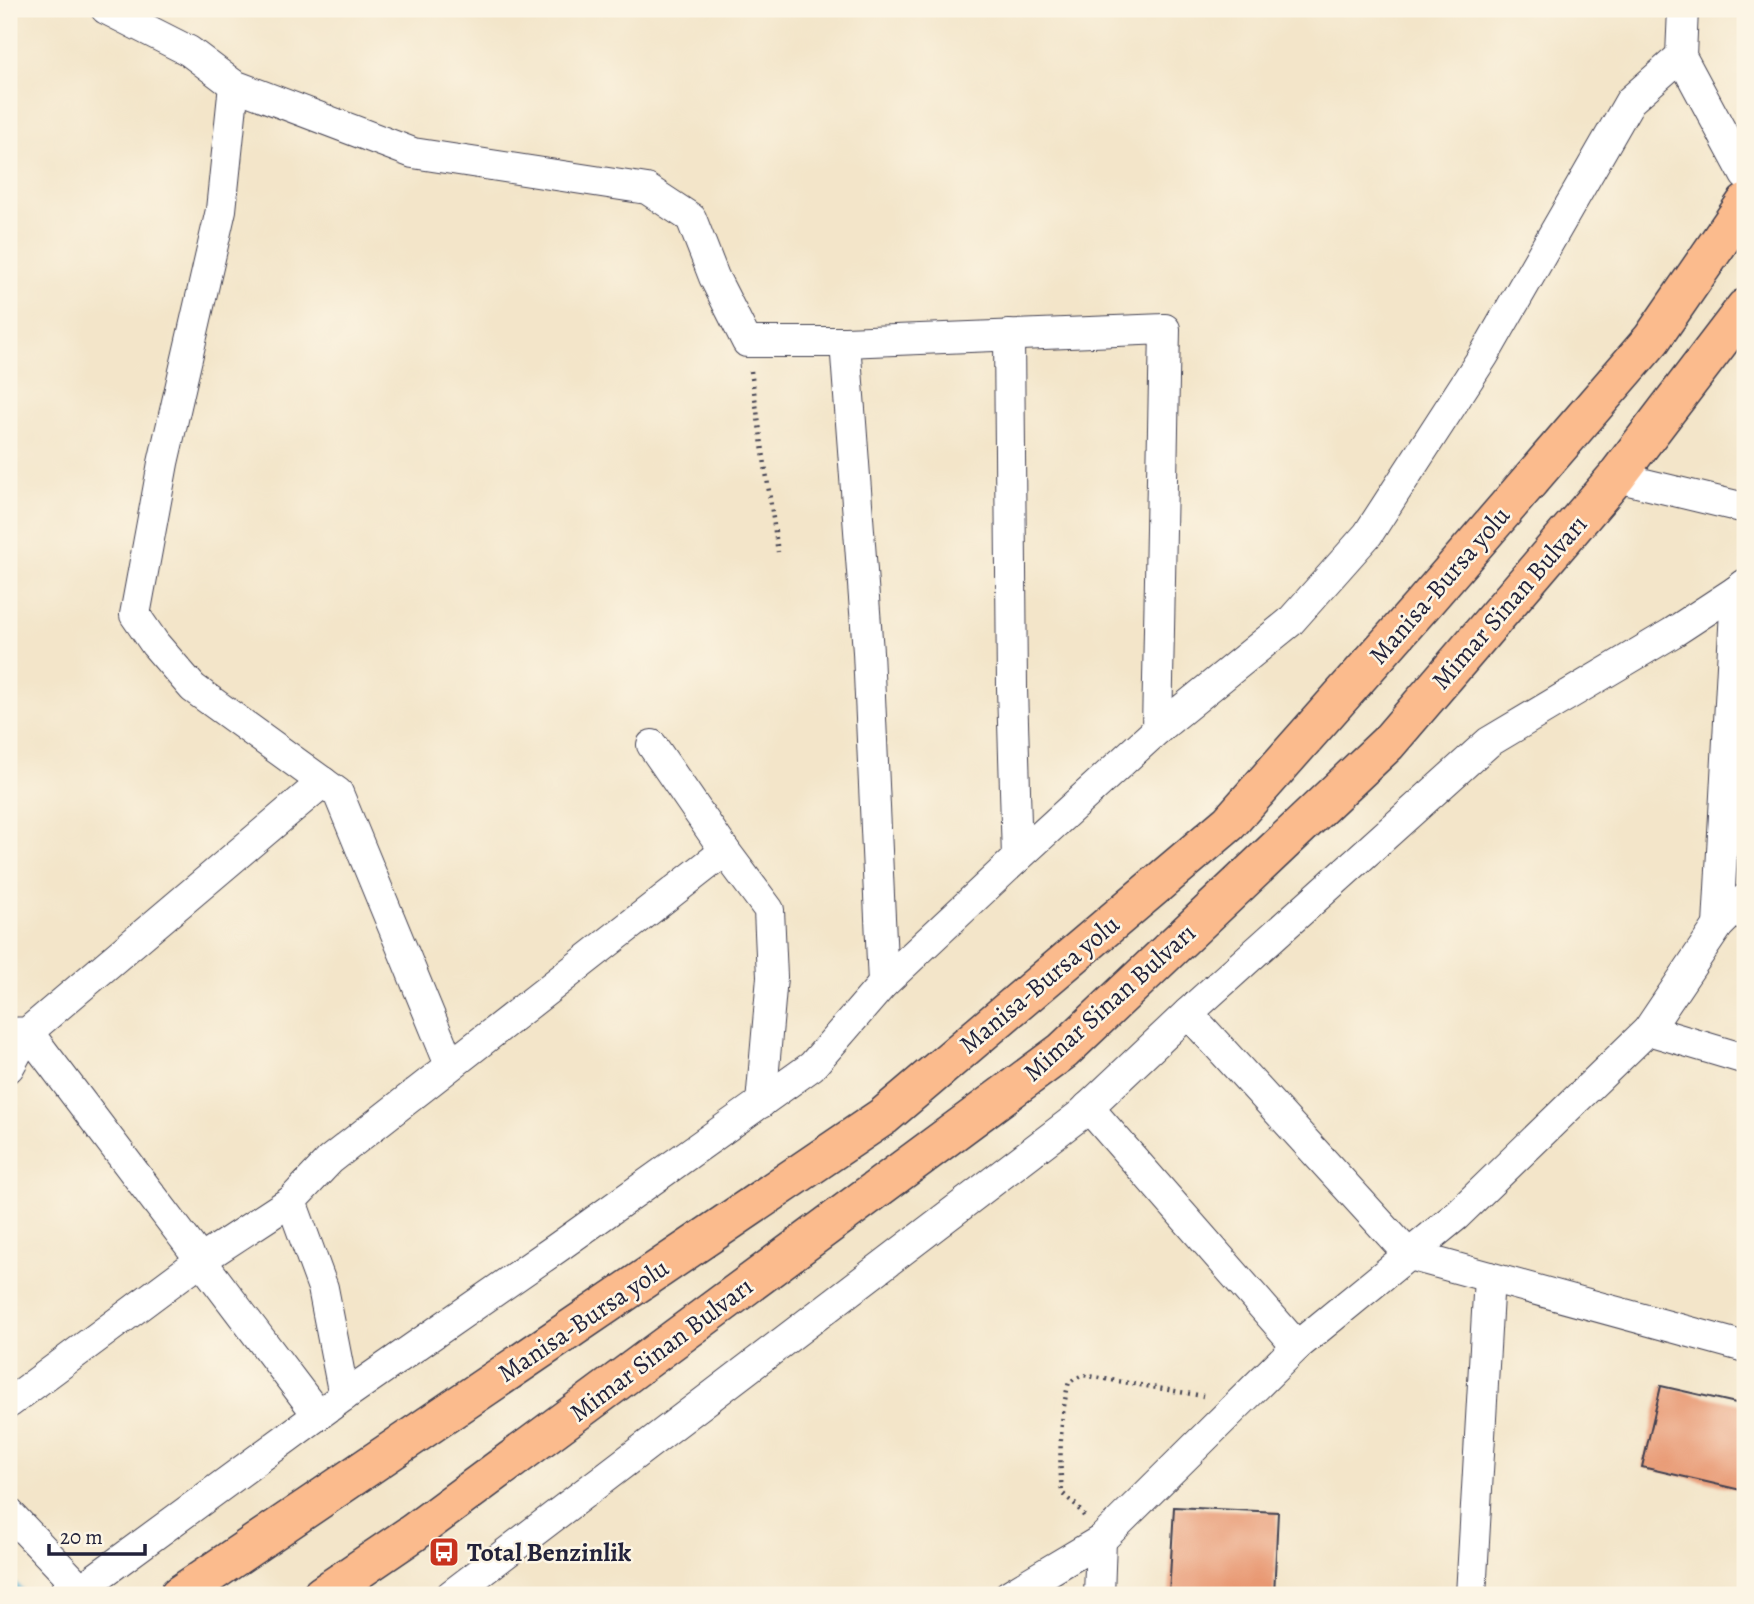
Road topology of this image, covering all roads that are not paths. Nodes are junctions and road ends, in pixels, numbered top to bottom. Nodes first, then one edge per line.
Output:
1 (106, 9) edge
2 (1684, 9) edge
3 (1681, 56) junction
4 (234, 85) junction
5 (1745, 175) edge
6 (1745, 204) edge
7 (1745, 308) edge
8 (1009, 335) junction
9 (845, 342) junction
10 (1616, 477) junction
11 (1745, 509) edge
12 (1741, 587) edge
13 (1157, 730) junction
14 (652, 745) dead end
15 (323, 782) junction
16 (725, 851) junction
17 (1017, 858) junction
18 (1745, 899) edge
19 (1718, 926) junction
20 (883, 984) junction
21 (1188, 1013) junction
22 (1648, 1030) junction
23 (18, 1033) edge
24 (1745, 1059) edge
25 (450, 1065) junction
26 (9, 1067) edge
27 (761, 1102) junction
28 (1088, 1107) junction
29 (291, 1201) junction
30 (1409, 1255) junction
31 (201, 1261) junction
32 (1489, 1277) junction
33 (1297, 1346) junction
34 (1745, 1347) edge
35 (344, 1396) junction
36 (9, 1402) edge
37 (318, 1415) junction
38 (9, 1513) edge
39 (1101, 1540) junction
40 (72, 1592) edge
41 (178, 1595) edge
42 (322, 1595) edge
43 (451, 1595) edge
44 (1009, 1595) edge
45 (1100, 1595) edge
46 (1471, 1595) edge

1 - 4 street
2 - 3 street
3 - 5 street
3 - 13 street
4 - 9 street
4 - 15 street
6 - 41 highway, Manisa-Bursa yolu
7 - 10 highway, Mimar Sinan Bulvarı
8 - 9 street
8 - 13 street
8 - 17 street
9 - 20 street
10 - 11 street
10 - 42 highway, Mimar Sinan Bulvarı
12 - 19 street
12 - 21 street
13 - 17 street
14 - 16 street
15 - 23 street
15 - 25 street
16 - 25 street
16 - 27 street
17 - 20 street
18 - 19 street
19 - 22 street
20 - 27 street
21 - 28 street
21 - 30 street
22 - 24 street
22 - 30 street
23 - 26 street
23 - 31 street
25 - 29 street
27 - 35 street
28 - 33 street
28 - 43 street
29 - 31 street
29 - 35 street
30 - 32 street
30 - 33 street
31 - 36 street
31 - 37 street
32 - 34 street
32 - 46 street
33 - 39 street
35 - 37 street
37 - 40 street
38 - 40 street
39 - 44 street
39 - 45 street

